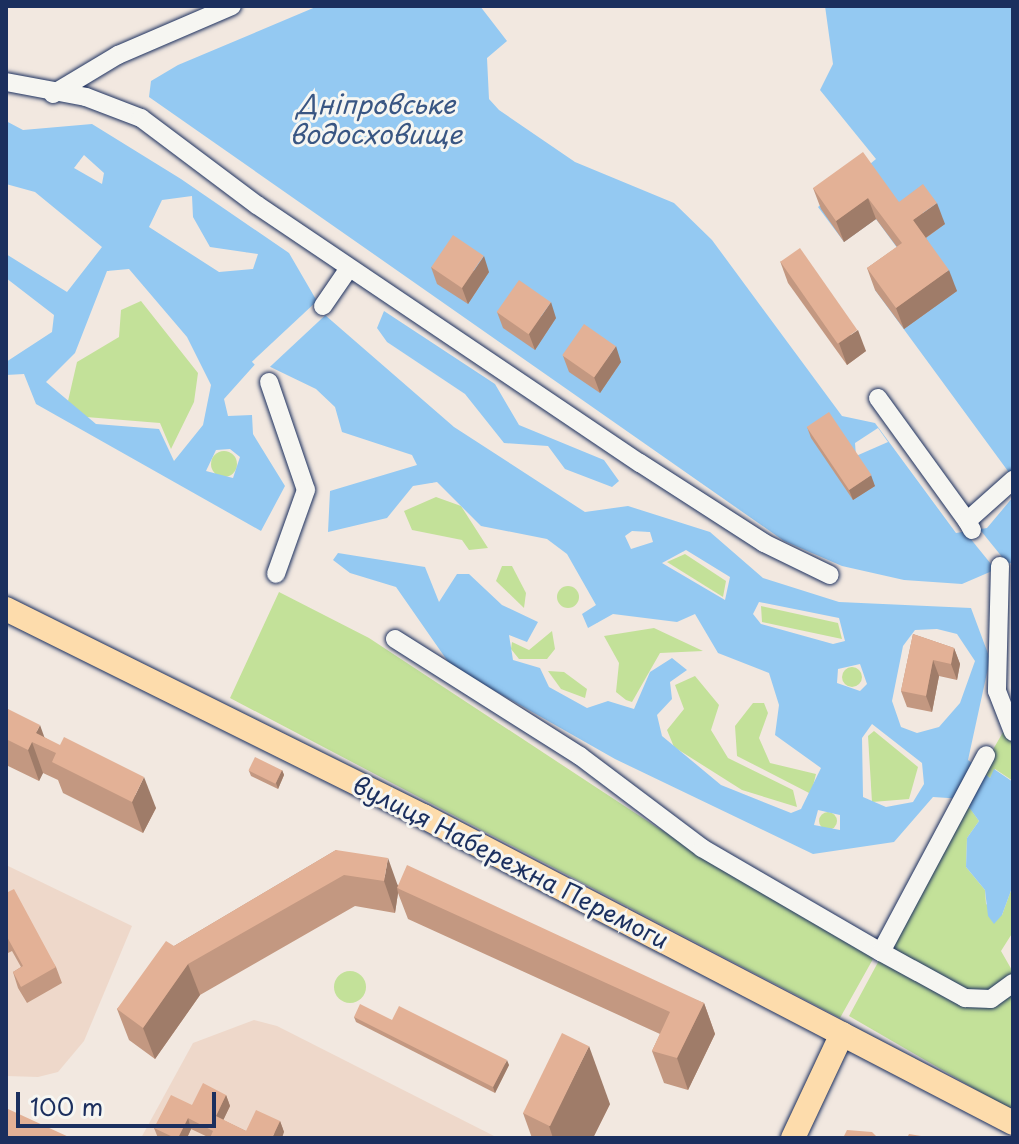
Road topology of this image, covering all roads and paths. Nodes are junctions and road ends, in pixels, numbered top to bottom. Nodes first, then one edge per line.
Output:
1 (232, 6) edge
2 (6, 82) edge
3 (53, 94) junction
4 (349, 268) junction
5 (323, 306) dead end
6 (269, 382) dead end
7 (878, 398) dead end
8 (1013, 480) edge
9 (1000, 566) dead end
10 (276, 574) dead end
11 (830, 575) dead end
12 (6, 609) edge
13 (395, 639) dead end
14 (1010, 730) edge
15 (881, 952) junction
16 (1013, 983) edge
17 (842, 1034) junction
18 (1013, 1123) edge
19 (793, 1138) edge

1 - 3 street
2 - 3 street
3 - 4 street
4 - 5 street
4 - 11 street
6 - 10 street
7 - 8 street
9 - 14 street
12 - 17 main road, вулиця Набережна Перемоги
13 - 15 street
14 - 15 street
15 - 16 street
17 - 18 main road, вулиця Набережна Перемоги
17 - 19 main road

